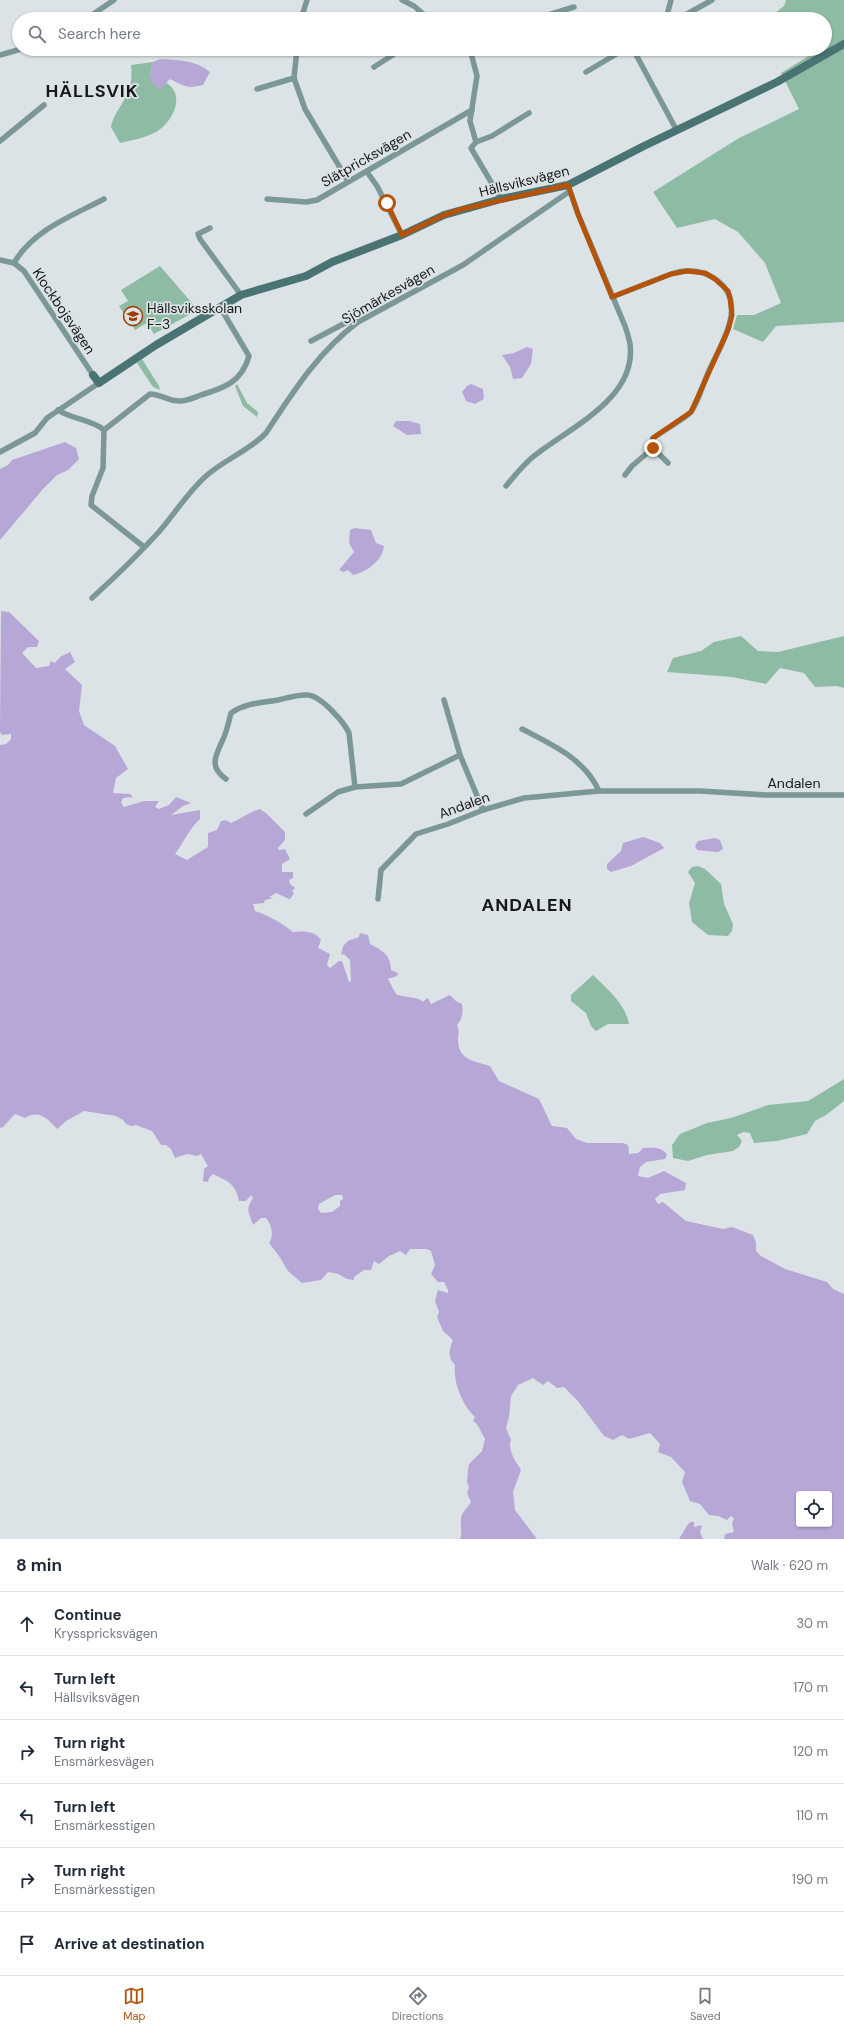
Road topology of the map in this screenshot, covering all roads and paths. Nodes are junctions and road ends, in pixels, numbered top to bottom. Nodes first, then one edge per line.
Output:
1 (114, 0) edge
2 (307, 0) edge
3 (402, 0) edge
4 (671, 0) edge
5 (712, 0) edge
6 (574, 7) dead end
7 (96, 12) edge
8 (303, 12) edge
9 (421, 12) edge
10 (558, 12) edge
11 (668, 12) edge
12 (691, 12) edge
13 (844, 44) edge
14 (832, 51) edge
15 (12, 52) edge
16 (0, 55) edge
17 (296, 56) edge
18 (391, 56) edge
19 (471, 56) edge
20 (613, 56) edge
21 (637, 56) edge
22 (823, 56) edge
23 (374, 67) dead end
24 (586, 72) dead end
25 (294, 78) junction
26 (257, 89) dead end
27 (44, 105) dead end
28 (472, 110) junction
29 (529, 113) dead end
30 (677, 131) junction
31 (0, 141) edge
32 (476, 142) junction
33 (367, 172) junction
34 (348, 181) junction
35 (569, 188) junction
36 (104, 199) dead end
37 (267, 199) dead end
38 (501, 199) junction
39 (210, 228) dead end
40 (402, 235) junction
41 (0, 260) edge
42 (14, 263) junction
43 (241, 295) junction
44 (612, 297) junction
45 (220, 307) junction
46 (358, 322) junction
47 (311, 341) dead end
48 (93, 375) joint
49 (98, 383) junction
50 (58, 410) junction
51 (104, 430) junction
52 (653, 448) junction
53 (0, 452) edge
54 (668, 463) dead end
55 (625, 475) dead end
56 (506, 486) dead end
57 (144, 547) junction
58 (92, 598) dead end
59 (444, 700) dead end
60 (522, 728) dead end
61 (460, 756) junction
62 (226, 779) dead end
63 (355, 788) junction
64 (599, 791) junction
65 (844, 794) edge
66 (483, 810) junction
67 (306, 814) dead end
68 (378, 898) dead end

1 - 7 street
2 - 8 street
3 - 9 street
4 - 11 street
5 - 12 street
6 - 10 street
13 - 14 street, Hällsviksvägen
15 - 16 street
17 - 25 street
18 - 23 street
19 - 28 street
20 - 24 street
21 - 30 street
22 - 30 street, Hällsviksvägen
25 - 26 street
25 - 34 street
27 - 31 street
28 - 32 street
28 - 33 street, Slätpricksvägen
29 - 32 street
30 - 35 street, Hällsviksvägen
32 - 38 street
33 - 34 street, Slätpricksvägen
33 - 40 street
34 - 37 street, Slätpricksvägen
35 - 38 street, Hällsviksvägen
35 - 44 street
35 - 46 street, Sjömärkesvägen
36 - 42 street, Klockbojsvägen
38 - 40 street, Hällsviksvägen
39 - 43 street
40 - 43 street, Hällsviksvägen
41 - 42 street, Klockbojsvägen
42 - 48 street, Klockbojsvägen
43 - 45 street, Hällsviksvägen
44 - 52 street
44 - 56 street
45 - 49 street, Hällsviksvägen
45 - 51 street
46 - 47 street
46 - 57 street, Sjömärkesvägen
48 - 49 street
49 - 50 street, Hällsviksvägen
50 - 51 street
50 - 53 street, Hällsviksvägen
51 - 57 street
52 - 54 street
52 - 55 street
57 - 58 street, Sjömärkesvägen
59 - 61 street
60 - 64 street
61 - 63 street
61 - 66 street
62 - 63 street
63 - 67 street
64 - 65 street, Andalen
64 - 66 street, Andalen
66 - 68 street, Andalen

